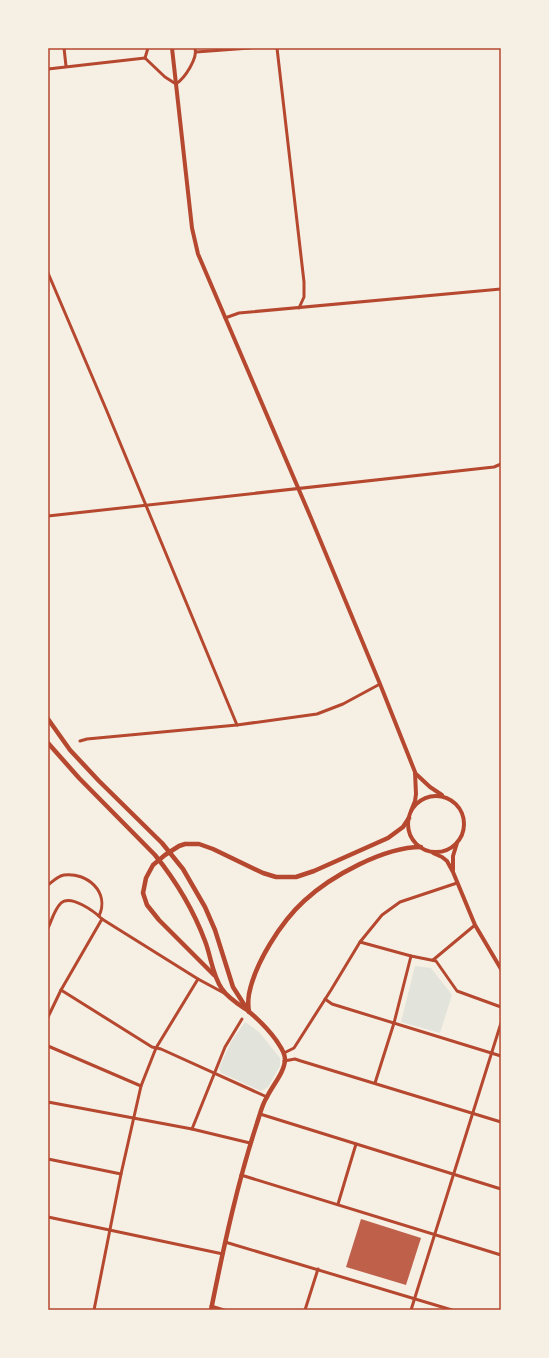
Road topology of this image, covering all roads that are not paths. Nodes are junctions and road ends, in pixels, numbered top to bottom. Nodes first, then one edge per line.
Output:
1 (64, 48) edge
2 (148, 48) edge
3 (172, 48) edge
4 (194, 48) edge
5 (250, 48) edge
6 (277, 48) edge
7 (196, 52) junction
8 (145, 58) junction
9 (66, 66) junction
10 (48, 69) edge
11 (176, 84) junction
12 (48, 273) edge
13 (501, 289) edge
14 (299, 308) junction
15 (225, 318) junction
16 (501, 465) edge
17 (298, 488) junction
18 (145, 505) junction
19 (48, 516) edge
20 (380, 684) junction
21 (48, 719) edge
22 (237, 725) junction
23 (80, 741) dead end
24 (48, 743) edge
25 (415, 772) junction
26 (447, 798) junction
27 (411, 811) junction
28 (409, 818) junction
29 (458, 842) junction
30 (421, 847) junction
31 (428, 850) junction
32 (453, 872) junction
33 (457, 883) junction
34 (48, 885) edge
35 (99, 916) junction
36 (102, 919) junction
37 (475, 925) junction
38 (48, 928) edge
39 (360, 942) junction
40 (412, 956) junction
41 (433, 960) junction
42 (501, 969) edge
43 (215, 976) junction
44 (198, 980) junction
45 (61, 990) junction
46 (226, 994) junction
47 (325, 999) junction
48 (501, 1007) edge
49 (249, 1012) junction
50 (48, 1018) edge
51 (242, 1019) dead end
52 (394, 1023) junction
53 (501, 1023) edge
54 (500, 1030) edge
55 (48, 1046) edge
56 (156, 1048) junction
57 (284, 1053) junction
58 (492, 1053) junction
59 (501, 1056) edge
60 (284, 1061) junction
61 (214, 1073) junction
62 (375, 1083) junction
63 (141, 1086) junction
64 (267, 1097) junction
65 (48, 1102) edge
66 (260, 1114) junction
67 (473, 1114) junction
68 (133, 1118) junction
69 (501, 1122) edge
70 (192, 1129) junction
71 (250, 1143) junction
72 (356, 1144) junction
73 (48, 1159) edge
74 (121, 1174) junction
75 (454, 1174) junction
76 (241, 1175) junction
77 (501, 1189) edge
78 (338, 1204) junction
79 (48, 1216) edge
80 (109, 1230) junction
81 (435, 1235) junction
82 (225, 1242) junction
83 (223, 1254) junction
84 (501, 1255) edge
85 (318, 1269) junction
86 (415, 1299) junction
87 (211, 1308) edge
88 (94, 1310) edge
89 (224, 1310) edge
90 (305, 1310) edge
91 (411, 1310) edge
92 (452, 1310) edge

1 - 9 street
2 - 8 street
3 - 11 main road
4 - 7 street
5 - 7 street
6 - 14 street
7 - 11 street
8 - 9 street
8 - 11 street
9 - 10 street
11 - 15 main road
12 - 18 street
13 - 14 street
14 - 15 street
15 - 17 main road
16 - 17 street
17 - 18 street
17 - 20 main road
18 - 19 street
18 - 22 street
20 - 22 street
20 - 25 main road
21 - 49 main road
22 - 23 street
24 - 43 main road
25 - 26 main road
25 - 27 main road
26 - 27 main road
26 - 29 main road
27 - 28 main road
28 - 30 main road
28 - 43 main road
29 - 31 main road
29 - 32 main road
30 - 31 main road
30 - 49 main road
31 - 32 main road
32 - 33 main road
33 - 37 main road
33 - 39 street
34 - 35 street
35 - 36 street
35 - 38 street
36 - 44 street
36 - 45 street
37 - 41 street
37 - 42 main road
39 - 40 street
39 - 47 street
40 - 41 street
40 - 52 street
41 - 48 street
43 - 46 main road
44 - 46 street
44 - 56 street
45 - 50 street
45 - 56 street
46 - 49 main road
47 - 52 street
47 - 57 street
49 - 57 main road
51 - 61 street
52 - 58 street
52 - 62 street
53 - 54 street
54 - 58 street
55 - 63 street
56 - 61 street
56 - 63 street
57 - 60 main road
58 - 59 street
58 - 67 street
60 - 62 street
60 - 64 main road
61 - 64 street
61 - 70 street
62 - 67 street
63 - 68 street
64 - 66 main road
65 - 68 street
66 - 71 main road
66 - 72 street
67 - 69 street
67 - 75 street
68 - 70 street
68 - 74 street
70 - 71 street
71 - 76 main road
72 - 75 street
72 - 78 street
73 - 74 street
74 - 80 street
75 - 77 street
75 - 81 street
76 - 78 street
76 - 82 main road
78 - 81 street
79 - 80 street
80 - 83 street
80 - 88 street
81 - 84 street
81 - 86 street
82 - 83 main road
82 - 85 street
83 - 87 main road
85 - 86 street
85 - 90 street
86 - 91 street
86 - 92 street
87 - 89 street

